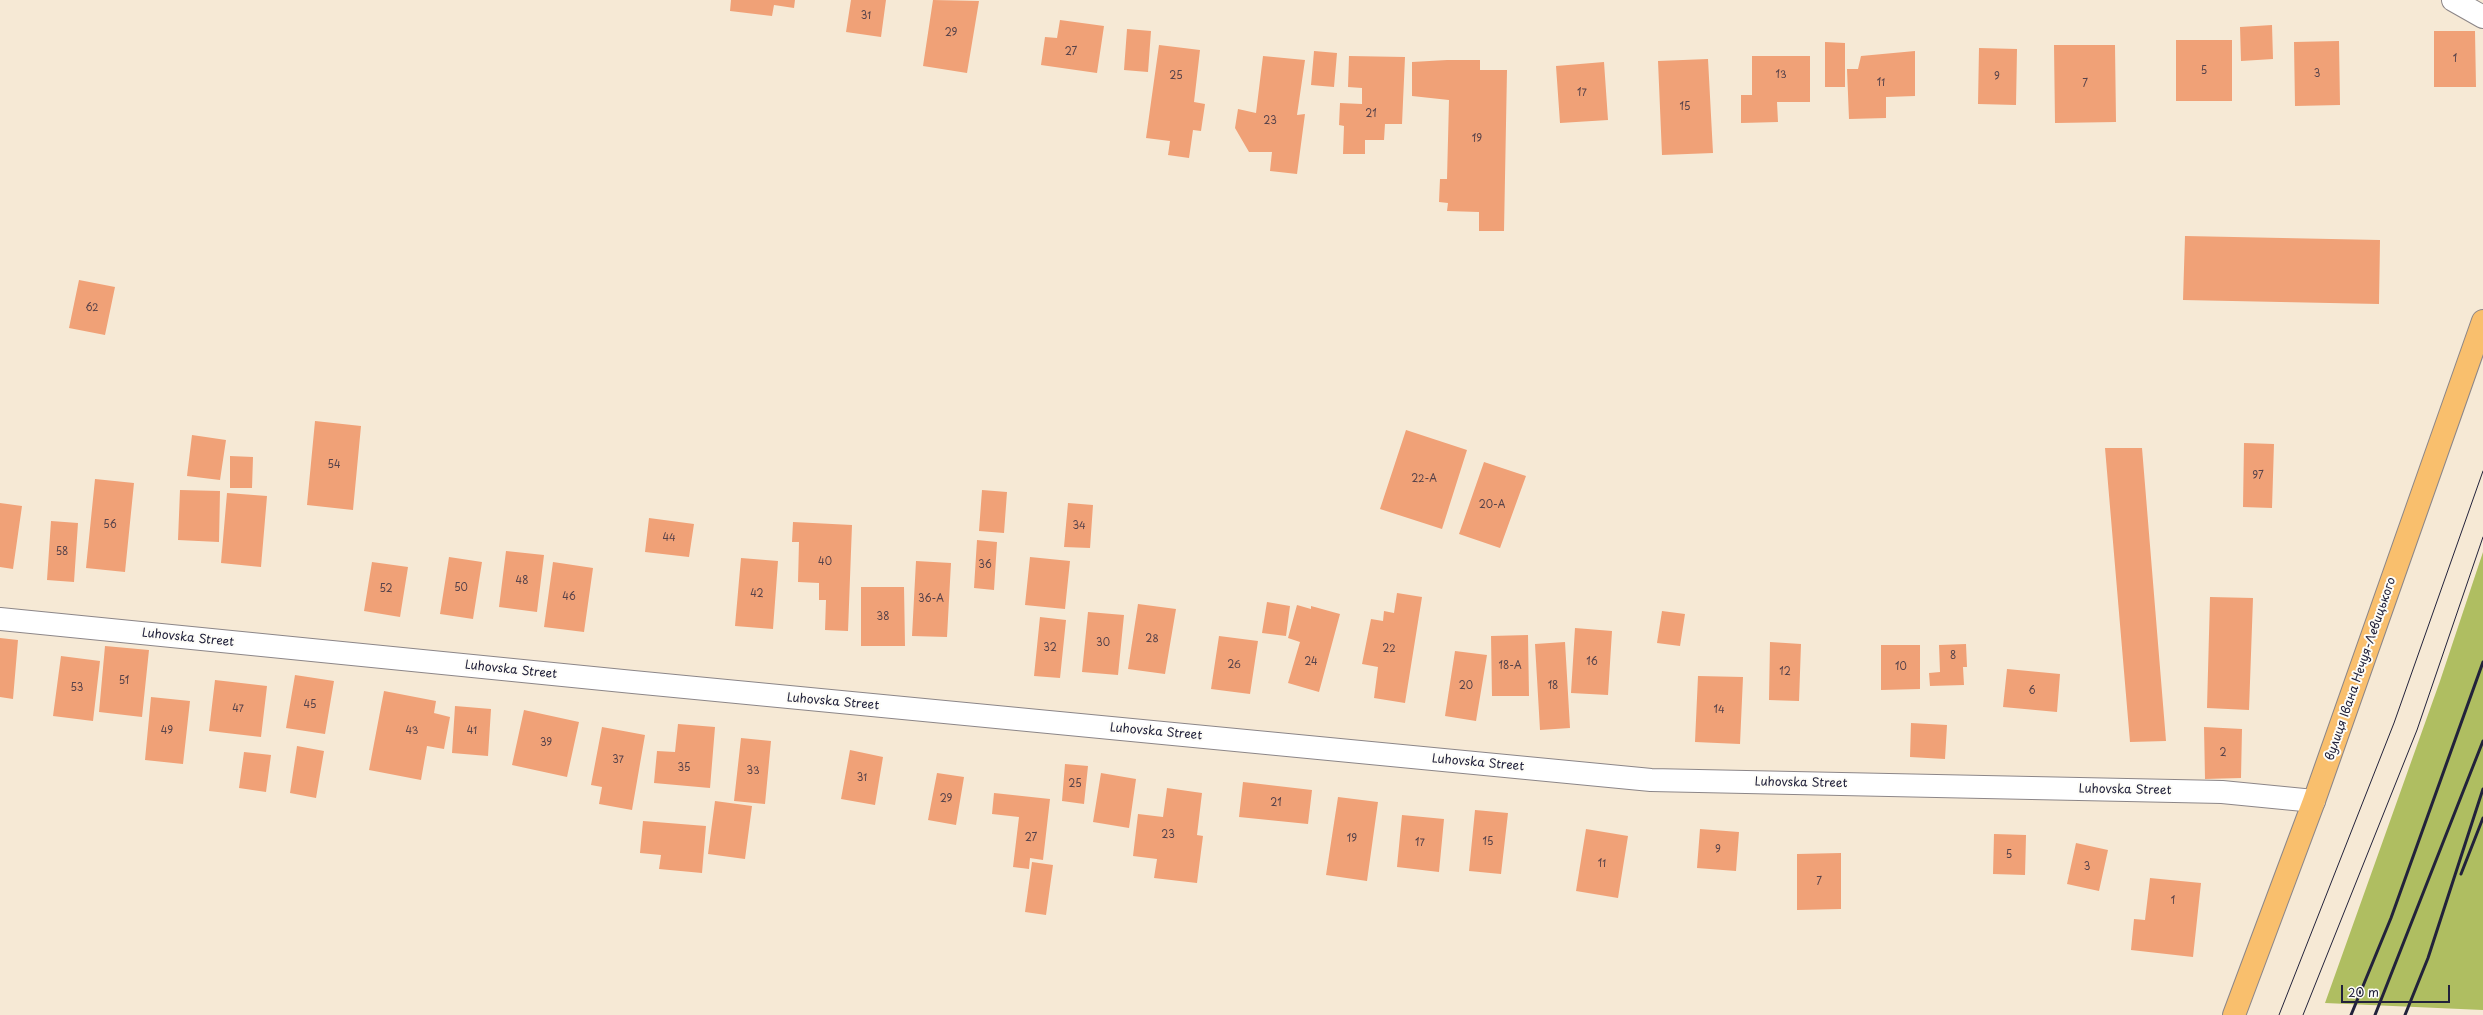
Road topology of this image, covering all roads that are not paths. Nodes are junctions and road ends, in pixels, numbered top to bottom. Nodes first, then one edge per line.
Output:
1 (2453, 0) edge
2 (2483, 17) edge
3 (2483, 321) edge
4 (0, 619) edge
5 (2314, 801) junction
6 (2234, 1015) edge

1 - 2 street
3 - 5 main road, вулиця Івана Нечуя-Левицького
4 - 5 street, Luhovska Street
5 - 6 main road, вулиця Івана Нечуя-Левицького

